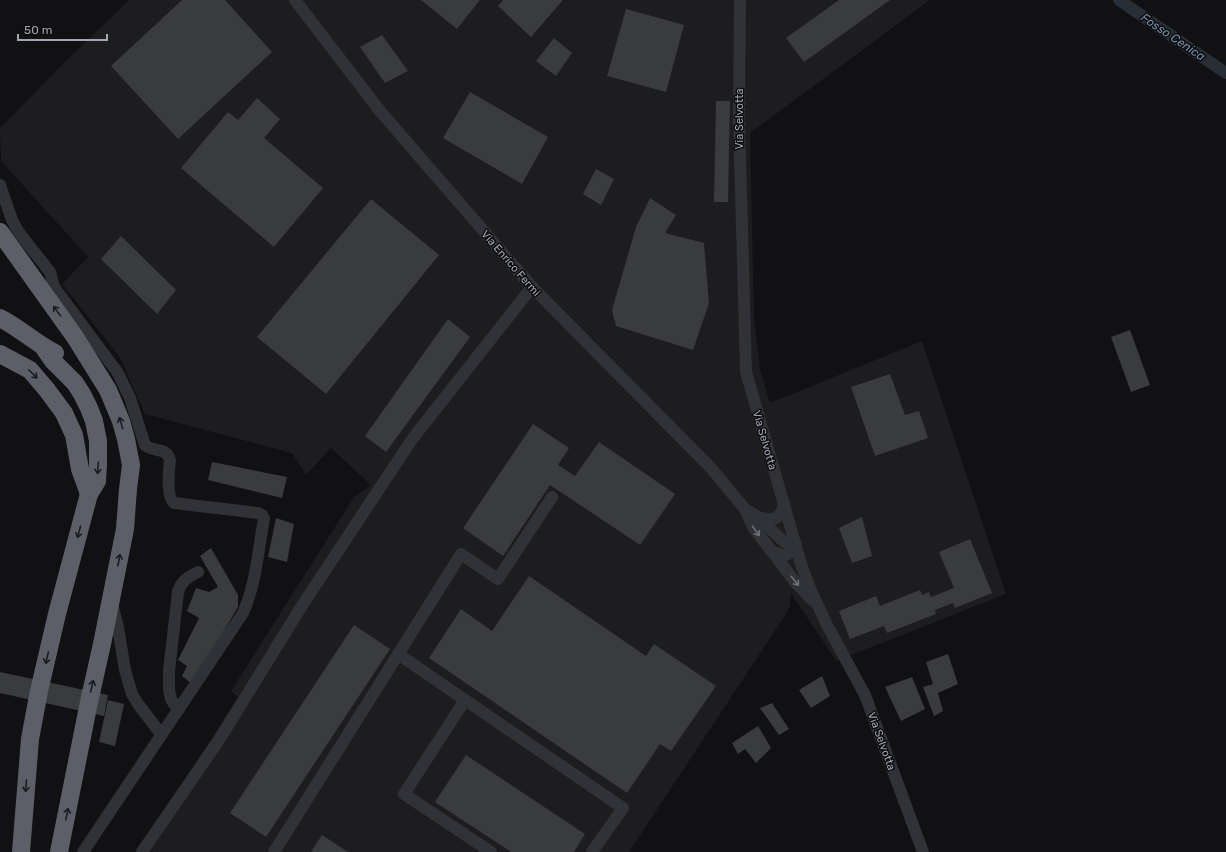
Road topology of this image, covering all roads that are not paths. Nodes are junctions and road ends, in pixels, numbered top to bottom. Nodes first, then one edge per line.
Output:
1 (295, 0) edge
2 (740, 0) edge
3 (0, 185) edge
4 (0, 232) edge
5 (532, 288) junction
6 (0, 318) edge
7 (44, 348) junction
8 (0, 354) edge
9 (128, 489) junction
10 (89, 494) junction
11 (552, 497) dead end
12 (784, 504) junction
13 (745, 509) junction
14 (758, 517) junction
15 (796, 544) junction
16 (771, 551) junction
17 (198, 572) dead end
18 (111, 598) junction
19 (820, 610) junction
20 (398, 654) junction
21 (466, 700) junction
22 (179, 708) junction
23 (161, 734) junction
24 (21, 852) edge
25 (59, 852) edge
26 (83, 852) edge
27 (142, 852) edge
28 (274, 852) edge
29 (491, 852) edge
30 (592, 852) edge
31 (923, 852) edge

1 - 5 street, Via Enrico Fermi
2 - 12 street, Via Selvotta
3 - 22 street
9 -> 4 highway
5 - 13 street, Via Enrico Fermi
5 - 27 street
6 - 7 highway
7 - 9 highway
7 -> 10 highway
8 -> 10 highway
18 -> 9 highway
10 -> 24 highway
11 - 20 street
12 - 14 street
12 - 15 street, Via Selvotta
13 - 14 street, Via Enrico Fermi
13 -> 16 street, Via Enrico Fermi
14 - 15 street, Via Enrico Fermi
15 - 16 street
15 - 19 street, Via Selvotta
16 -> 19 street, Via Enrico Fermi
17 - 22 street
18 - 23 street
25 -> 18 highway
19 - 31 street, Via Selvotta
20 - 21 street
20 - 28 street
21 - 29 street
21 - 30 street
22 - 23 street
23 - 26 street

